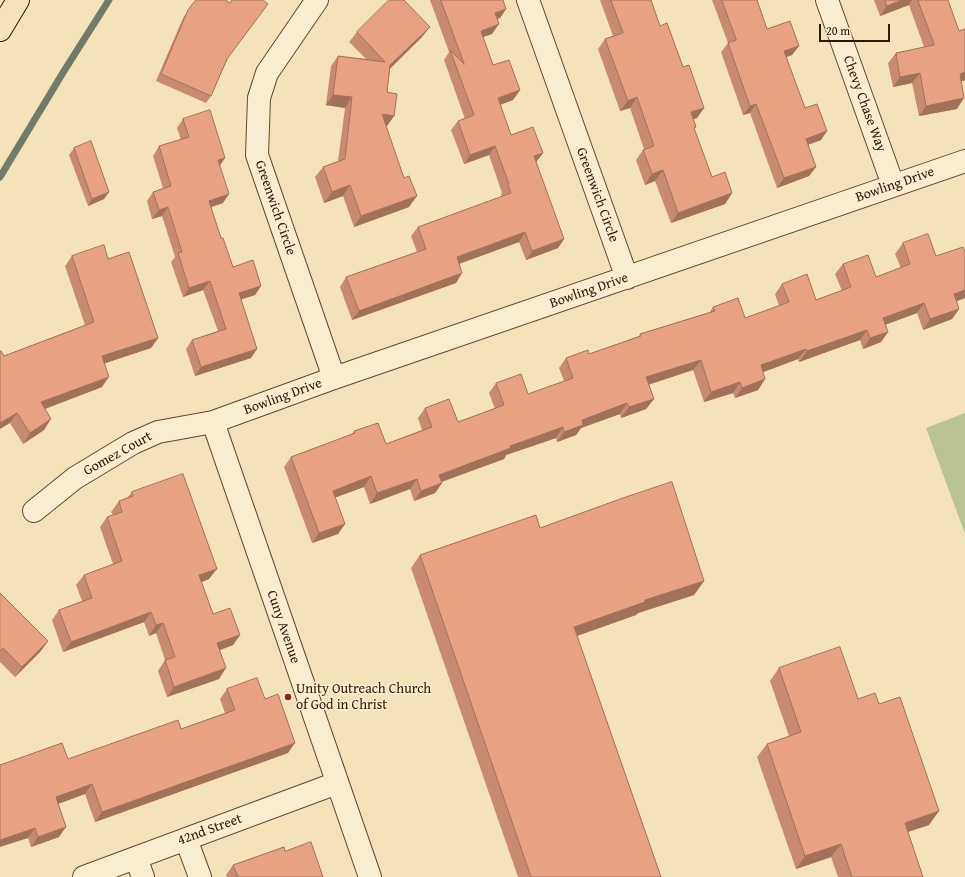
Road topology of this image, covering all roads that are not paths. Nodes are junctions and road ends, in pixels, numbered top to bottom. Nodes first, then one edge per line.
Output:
1 (18, 0) edge
2 (317, 0) edge
3 (528, 0) edge
4 (827, 0) edge
5 (0, 30) edge
6 (965, 161) edge
7 (893, 185) junction
8 (627, 278) junction
9 (334, 378) junction
10 (213, 422) junction
11 (34, 511) dead end
12 (337, 783) junction
13 (186, 839) junction
14 (140, 867) edge
15 (84, 877) edge
16 (200, 877) edge
17 (370, 877) edge

1 - 5 highway
2 - 9 street, Greenwich Circle
3 - 8 street, Greenwich Circle
4 - 7 street, Chevy Chase Way
6 - 7 street, Bowling Drive
7 - 8 street, Bowling Drive
8 - 9 street, Bowling Drive
9 - 10 street, Bowling Drive
10 - 11 street, Gomez Court
10 - 12 street, Cuny Avenue
12 - 13 street, 42nd Street
12 - 17 street, Cuny Avenue
13 - 14 street, 42nd Street
13 - 16 street
14 - 15 street, 42nd Street

